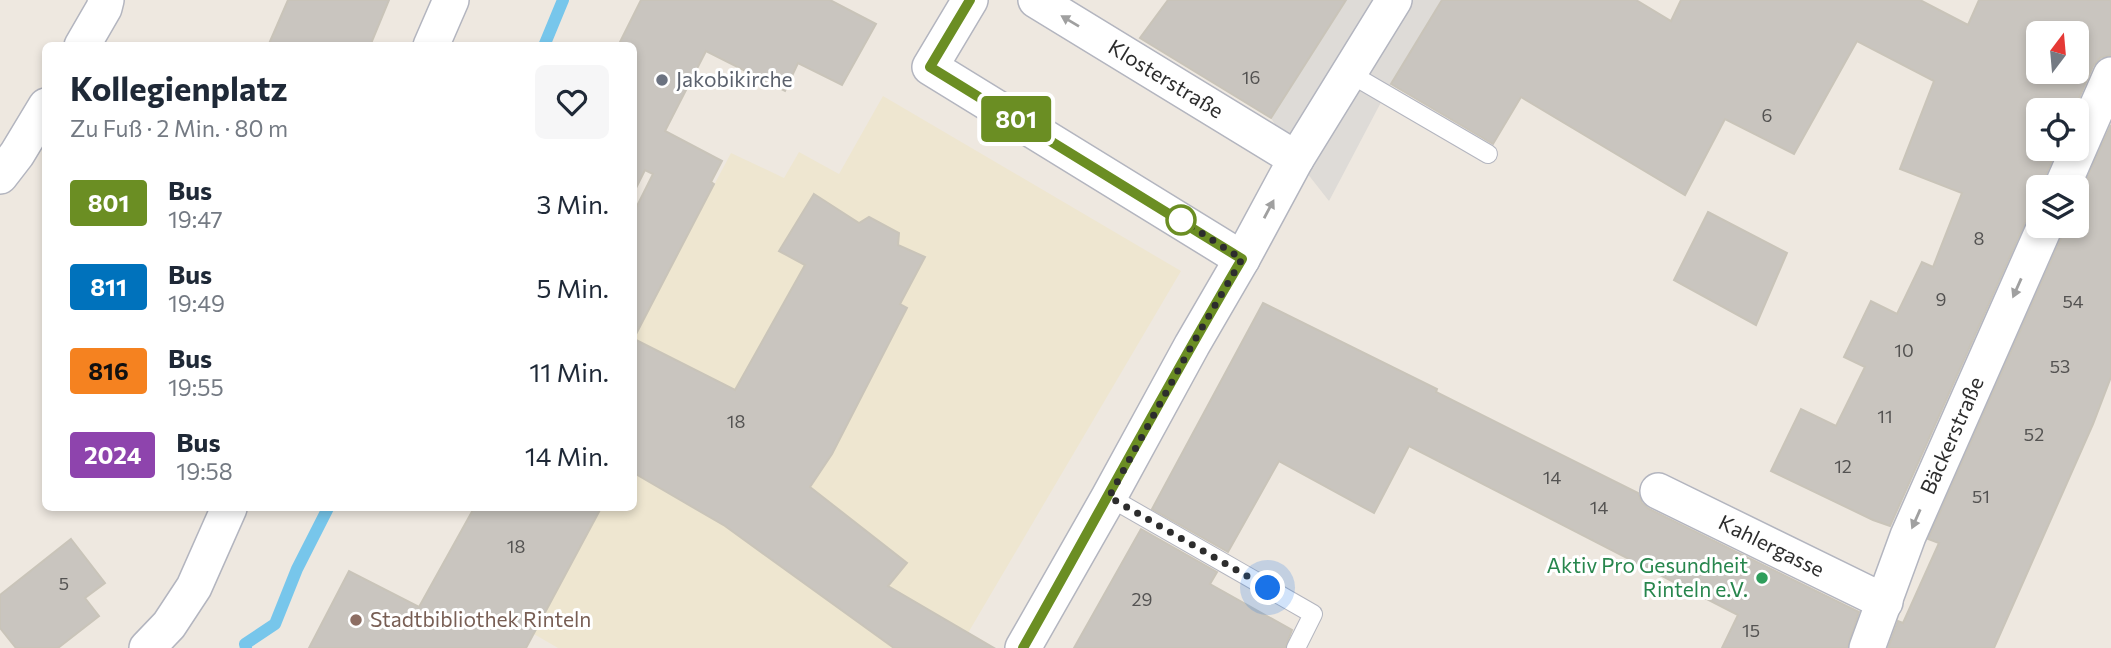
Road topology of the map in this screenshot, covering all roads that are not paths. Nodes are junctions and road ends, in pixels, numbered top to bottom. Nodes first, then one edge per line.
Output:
1 (106, 0) edge
2 (451, 0) edge
3 (970, 0) edge
4 (1036, 0) edge
5 (1394, 0) edge
6 (84, 42) edge
7 (433, 42) edge
8 (1349, 73) junction
9 (2111, 75) edge
10 (42, 112) edge
11 (1488, 155) dead end
12 (1296, 159) junction
13 (2067, 175) edge
14 (0, 176) edge
15 (2040, 238) edge
16 (1242, 259) junction
17 (1658, 491) dead end
18 (1109, 497) junction
19 (228, 511) edge
20 (1885, 602) junction
21 (147, 648) edge
22 (1023, 648) edge
23 (1296, 648) edge
24 (1867, 648) edge

1 - 6 street
2 - 7 street
3 - 16 street
12 -> 4 street, Klosterstraße
5 - 8 street
8 - 11 lane
8 - 12 street
9 - 13 street
10 - 14 street
16 -> 12 street
15 -> 20 street, Bäckerstraße
16 - 18 street
17 - 20 street, Kahlergasse
18 - 22 street
18 - 23 lane
19 - 21 street
20 - 24 street, Bäckerstraße

